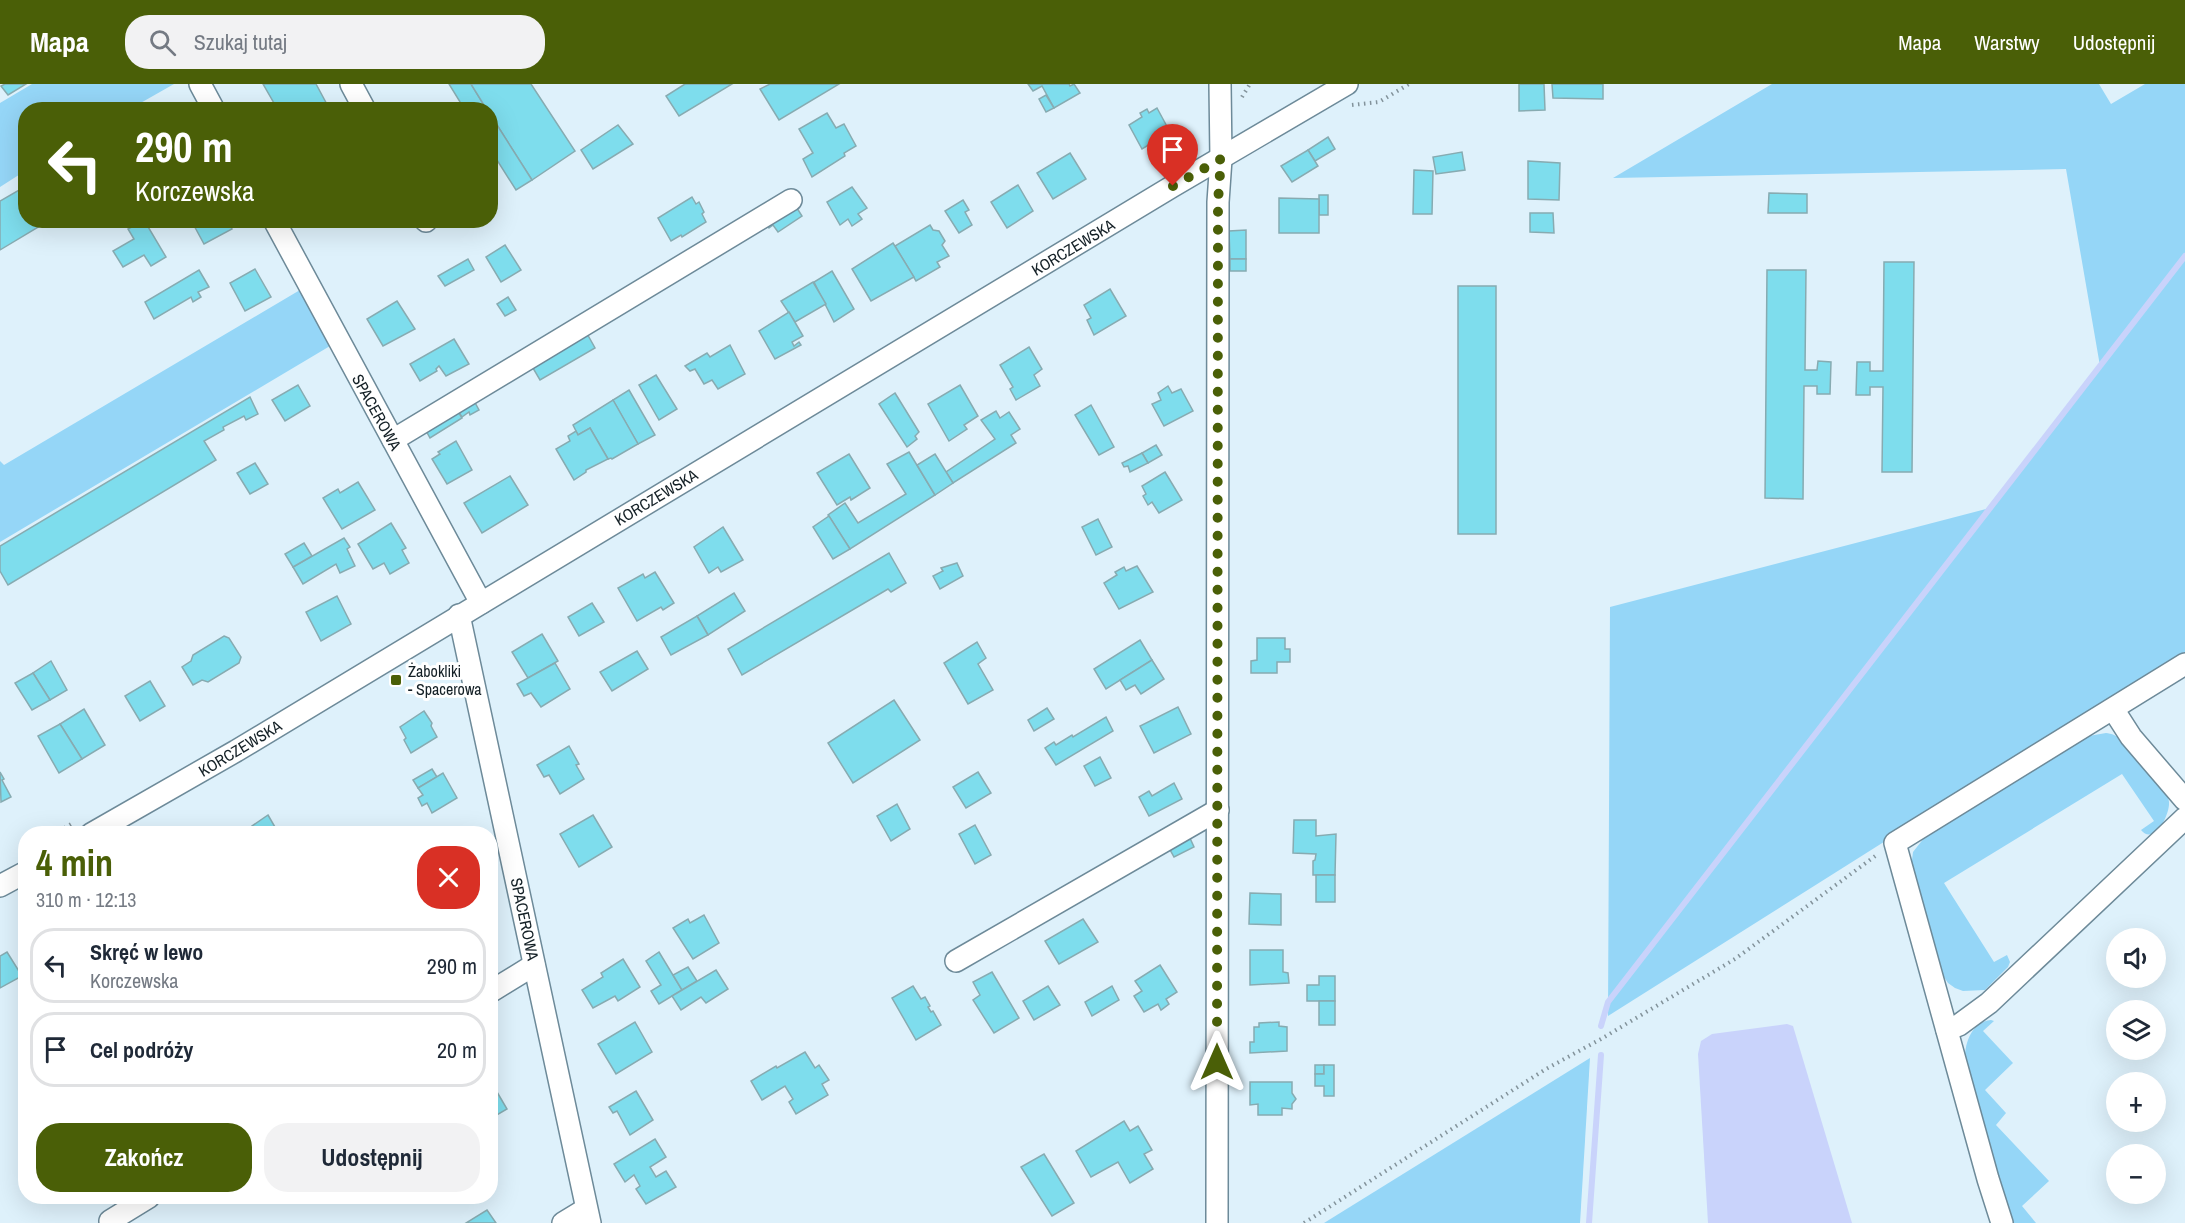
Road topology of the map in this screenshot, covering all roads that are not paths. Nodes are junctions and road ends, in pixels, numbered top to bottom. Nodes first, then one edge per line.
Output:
1 (200, 84) edge
2 (351, 84) edge
3 (1220, 84) edge
4 (1347, 84) edge
5 (210, 102) edge
6 (361, 102) edge
7 (1221, 159) junction
8 (791, 200) dead end
9 (278, 228) edge
10 (393, 440) junction
11 (481, 603) junction
12 (459, 615) junction
13 (2185, 664) edge
14 (2113, 710) junction
15 (2185, 800) edge
16 (1218, 810) junction
17 (2185, 818) edge
18 (105, 826) edge
19 (18, 876) edge
20 (0, 886) edge
21 (956, 961) dead end
22 (534, 965) junction
23 (498, 987) edge
24 (1947, 1030) junction
25 (138, 1204) edge
26 (588, 1216) edge
27 (110, 1221) dead end
28 (563, 1223) edge
29 (1217, 1223) edge
30 (2002, 1223) edge

1 - 5 street
2 - 6 street
3 - 7 street
4 - 7 street, KORCZEWSKA
7 - 11 street, KORCZEWSKA
7 - 16 street
8 - 10 street
9 - 10 street, SPACEROWA
10 - 11 street, SPACEROWA
11 - 12 street, KORCZEWSKA
12 - 18 street, KORCZEWSKA
12 - 22 street, SPACEROWA
13 - 14 street
14 - 15 street
14 - 24 street
16 - 21 street
16 - 29 street
17 - 24 street
19 - 20 street
22 - 23 street
22 - 26 street, SPACEROWA
24 - 30 street
25 - 27 street
26 - 28 street

